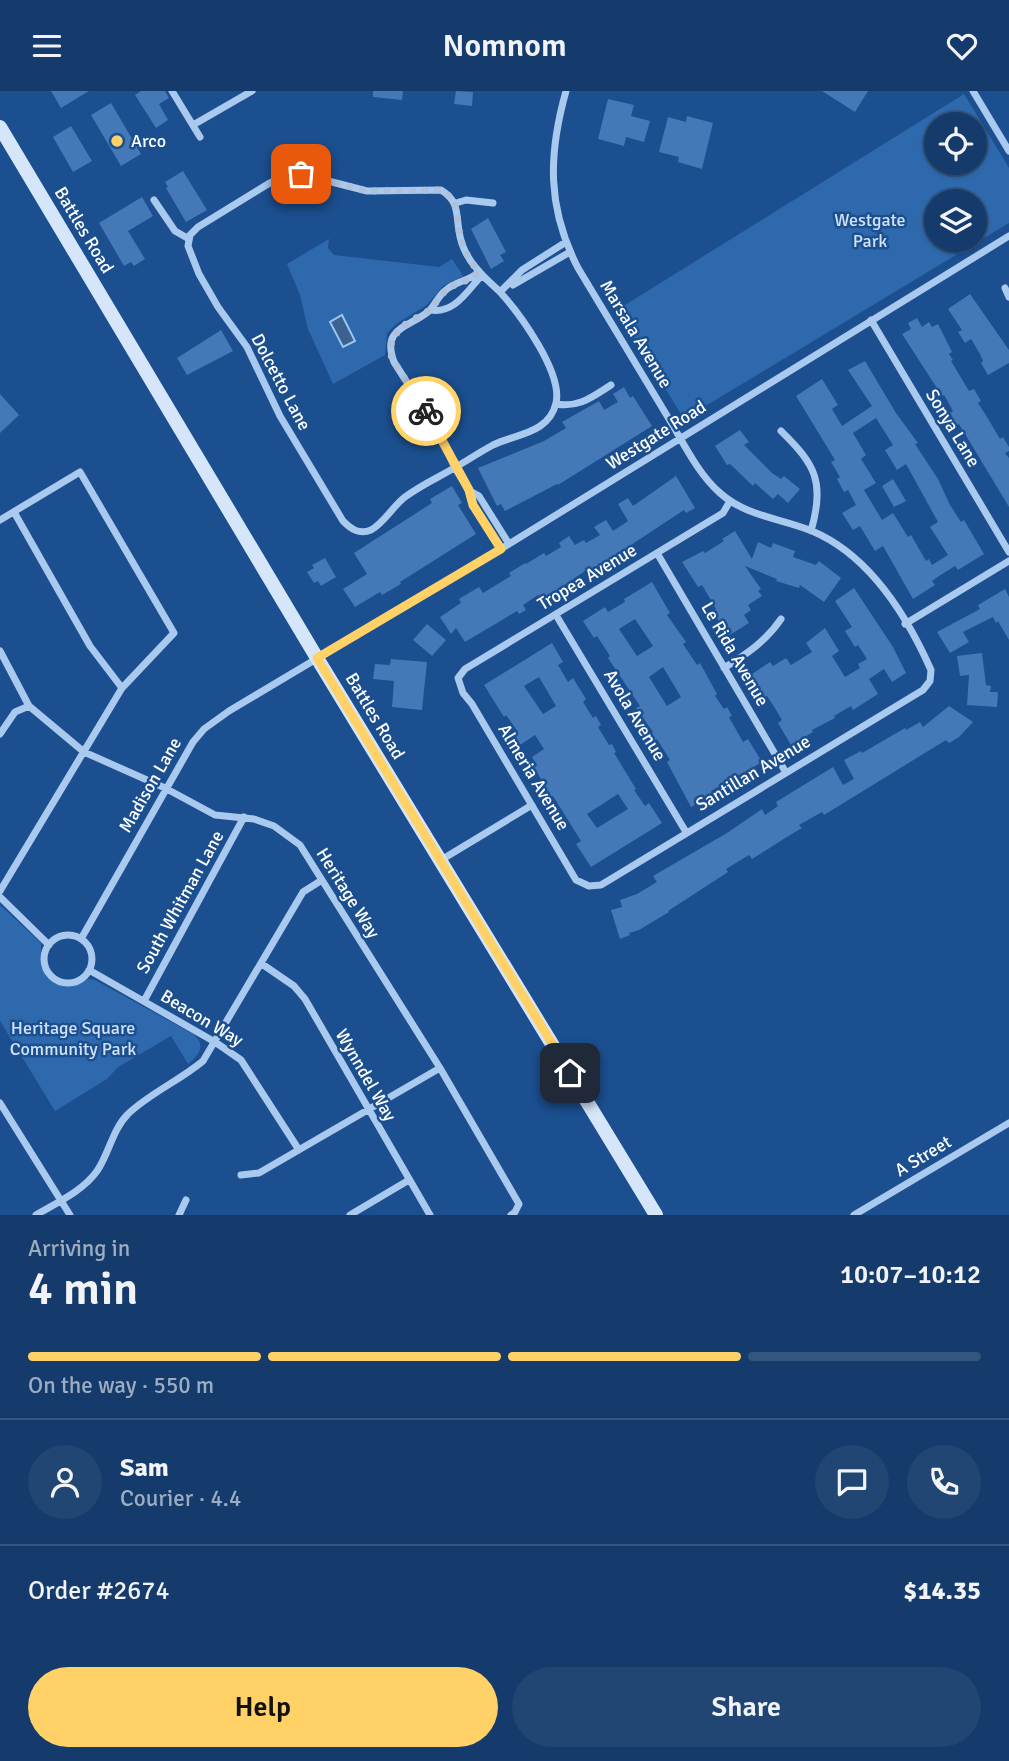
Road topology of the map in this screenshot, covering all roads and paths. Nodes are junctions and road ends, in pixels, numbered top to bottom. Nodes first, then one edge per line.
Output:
1 (173, 91) edge
2 (252, 91) edge
3 (566, 91) edge
4 (973, 91) edge
5 (193, 125) junction
6 (0, 127) edge
7 (200, 137) dead end
8 (1009, 151) edge
9 (154, 200) dead end
10 (456, 203) junction
11 (493, 204) dead end
12 (1009, 236) edge
13 (189, 239) junction
14 (566, 242) junction
15 (570, 252) junction
16 (481, 274) junction
17 (1005, 288) dead end
18 (500, 292) junction
19 (1009, 297) edge
20 (430, 310) junction
21 (871, 320) junction
22 (611, 385) dead end
23 (556, 404) junction
24 (781, 431) dead end
25 (681, 438) junction
26 (455, 468) junction
27 (469, 490) junction
28 (730, 502) junction
29 (14, 512) junction
30 (0, 520) edge
31 (811, 531) junction
32 (509, 544) junction
33 (501, 549) junction
34 (1009, 552) edge
35 (657, 553) junction
36 (1009, 561) edge
37 (556, 615) junction
38 (781, 619) dead end
39 (905, 624) junction
40 (0, 651) edge
41 (317, 658) junction
42 (724, 667) junction
43 (458, 678) joint
44 (930, 681) joint
45 (122, 688) junction
46 (29, 706) junction
47 (0, 734) edge
48 (84, 751) junction
49 (785, 771) junction
50 (165, 788) junction
51 (532, 805) junction
52 (244, 817) junction
53 (686, 832) junction
54 (440, 860) junction
55 (322, 880) junction
56 (589, 886) joint
57 (0, 891) edge
58 (0, 897) edge
59 (81, 939) junction
60 (49, 945) junction
61 (262, 964) junction
62 (89, 970) junction
63 (144, 1002) junction
64 (215, 1042) junction
65 (440, 1069) junction
66 (0, 1103) edge
67 (368, 1111) junction
68 (1009, 1123) edge
69 (299, 1150) junction
70 (241, 1175) dead end
71 (409, 1180) junction
72 (61, 1200) junction
73 (186, 1200) dead end
74 (36, 1215) edge
75 (69, 1215) edge
76 (179, 1215) edge
77 (350, 1215) edge
78 (430, 1215) edge
79 (511, 1215) edge
80 (656, 1215) edge
81 (854, 1215) edge

1 - 5 street
2 - 5 street
3 - 14 street, Marsala Avenue
4 - 8 street
5 - 7 street
6 - 41 street, Battles Road
9 - 13 street
10 - 11 street
10 - 13 street
10 - 16 street
12 - 21 street, Westgate Road
13 - 26 street, Dolcetto Lane
14 - 15 street, Marsala Avenue
14 - 18 street
15 - 18 street
15 - 25 street, Marsala Avenue
16 - 18 street
16 - 20 street
16 - 20 street
17 - 19 street
18 - 23 street
20 - 26 street
21 - 25 street, Westgate Road
21 - 34 street, Sonya Lane
22 - 23 street
23 - 26 street
24 - 31 street
25 - 28 street, Marsala Avenue
25 - 32 street, Westgate Road
26 - 27 street
27 - 32 street
27 - 33 street
28 - 31 street, Marsala Avenue
28 - 35 street, Tropea Avenue
29 - 30 street
29 - 45 street
29 - 45 street
31 - 39 street, Marsala Avenue
32 - 33 street, Westgate Road
33 - 41 street, Westgate Road
35 - 37 street, Tropea Avenue
35 - 42 street, Le Rida Avenue
36 - 39 street
37 - 43 street, Tropea Avenue
37 - 53 street, Avola Avenue
38 - 42 street
39 - 44 street, Marsala Avenue
40 - 46 street, Heritage Way
41 - 50 street, Madison Lane
41 - 54 street, Battles Road
42 - 49 street, Le Rida Avenue
43 - 51 street, Almeria Avenue
44 - 49 street, Santillan Avenue
45 - 48 street
46 - 47 street
46 - 48 street, Heritage Way
48 - 50 street, Heritage Way
48 - 57 street
49 - 53 street, Santillan Avenue
50 - 52 street, Heritage Way
50 - 59 street, Madison Lane
51 - 54 street
51 - 56 street, Almeria Avenue
52 - 55 street, Heritage Way
52 - 63 street, South Whitman Lane
53 - 56 street, Santillan Avenue
54 - 80 street, Battles Road
55 - 61 street
55 - 65 street, Heritage Way
58 - 60 street
59 - 60 street
59 - 62 street
60 - 62 street
61 - 64 street
61 - 67 street, Wynndel Way
62 - 63 street, Beacon Way
63 - 64 street, Beacon Way
64 - 69 street, Beacon Way
64 - 72 street
65 - 67 street
65 - 79 street, Heritage Way
66 - 72 street
67 - 69 street
67 - 71 street, Wynndel Way
68 - 81 street, A Street
69 - 70 street
71 - 77 street
71 - 78 street, Wynndel Way
72 - 74 street
72 - 75 street
73 - 76 street

